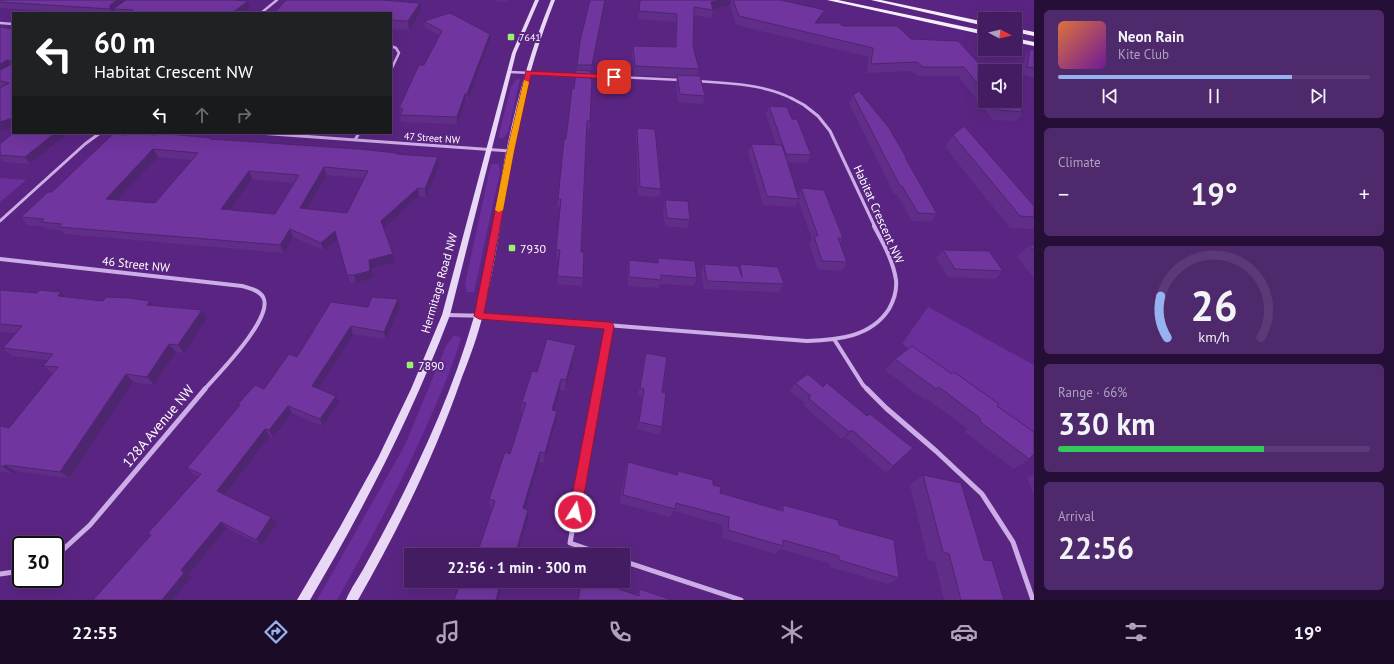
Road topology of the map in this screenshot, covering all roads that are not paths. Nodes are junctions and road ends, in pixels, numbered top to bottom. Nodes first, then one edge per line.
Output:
1 (277, 0) edge
2 (537, 0) edge
3 (553, 0) edge
4 (830, 0) edge
5 (874, 0) edge
6 (262, 12) edge
7 (978, 22) edge
8 (0, 23) edge
9 (12, 24) edge
10 (1022, 31) edge
11 (978, 32) edge
12 (1034, 34) edge
13 (1022, 41) edge
14 (1034, 44) edge
15 (392, 46) edge
16 (392, 68) edge
17 (510, 72) junction
18 (528, 73) junction
19 (684, 80) edge
20 (692, 81) edge
21 (99, 134) edge
22 (272, 134) edge
23 (358, 134) edge
24 (355, 140) junction
25 (489, 150) junction
26 (510, 151) junction
27 (0, 221) edge
28 (0, 259) edge
29 (265, 300) joint
30 (446, 315) junction
31 (479, 316) junction
32 (609, 326) junction
33 (834, 339) junction
34 (583, 548) edge
35 (64, 549) edge
36 (630, 563) edge
37 (12, 572) edge
38 (0, 574) edge
39 (303, 600) edge
40 (352, 600) edge
41 (741, 600) edge
42 (1033, 600) edge

1 - 6 street
2 - 17 street, Hermitage Road NW
3 - 18 street
4 - 11 main road
5 - 7 main road
8 - 9 street
10 - 12 main road
13 - 14 main road
15 - 16 street
17 - 18 street
17 - 25 street, Hermitage Road NW
18 - 19 street
18 - 26 street
20 - 33 street, Habitat Crescent NW
21 - 27 street
22 - 24 street, 47 Street NW
23 - 24 street
24 - 25 street, 47 Street NW
25 - 26 street, 47 Street NW
25 - 30 street, Hermitage Road NW
26 - 31 street
28 - 29 street, 46 Street NW
29 - 35 street, 128A Avenue NW
30 - 31 street, Habitat Crescent NW
30 - 39 street, Hermitage Road NW
31 - 32 street, Habitat Crescent NW
31 - 40 street
32 - 33 street, Habitat Crescent NW
32 - 34 street
33 - 42 street
36 - 41 street
37 - 38 street

